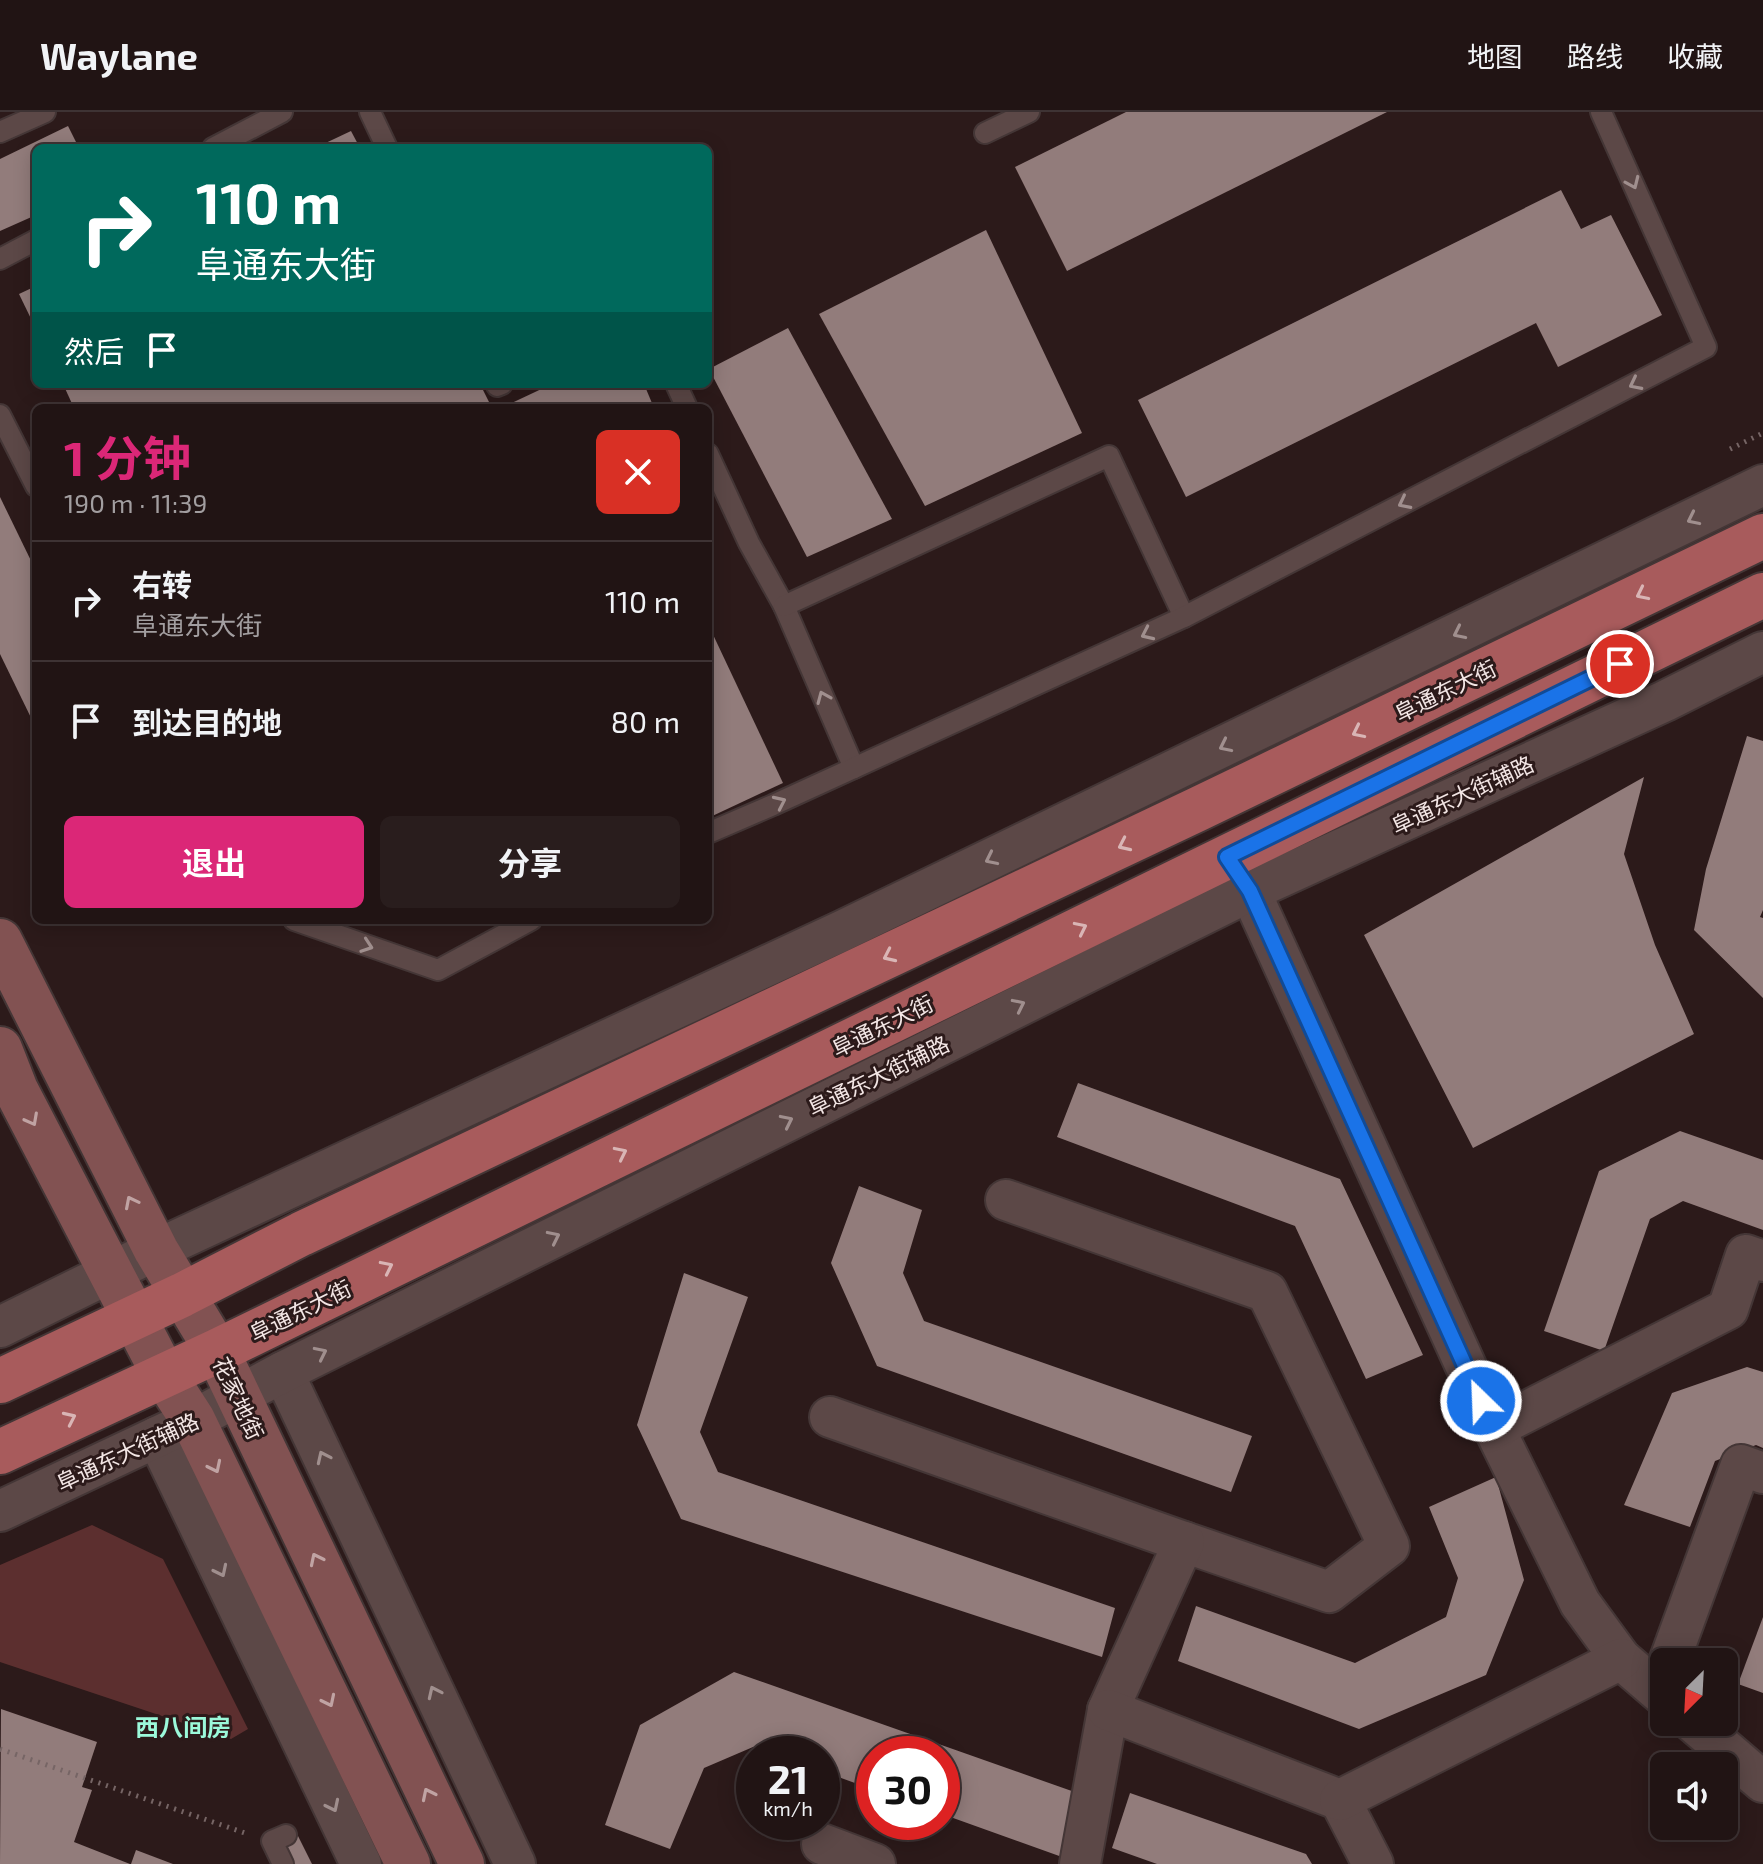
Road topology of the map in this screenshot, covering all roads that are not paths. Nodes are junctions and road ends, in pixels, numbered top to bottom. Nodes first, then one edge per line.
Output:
1 (45, 112) edge
2 (282, 112) edge
3 (370, 112) edge
4 (1029, 112) edge
5 (1601, 112) edge
6 (0, 132) edge
7 (985, 133) dead end
8 (221, 144) edge
9 (385, 144) edge
10 (32, 242) edge
11 (0, 259) edge
12 (0, 415) edge
13 (712, 463) edge
14 (32, 478) edge
15 (1763, 485) edge
16 (1763, 536) edge
17 (1763, 595) edge
18 (784, 606) junction
19 (1184, 617) junction
20 (1763, 652) edge
21 (854, 768) junction
22 (712, 831) edge
23 (1238, 874) junction
24 (306, 924) edge
25 (524, 924) edge
26 (0, 941) edge
27 (0, 1049) edge
28 (1006, 1200) dead end
29 (156, 1250) junction
30 (1763, 1261) edge
31 (111, 1272) junction
32 (182, 1295) junction
33 (135, 1317) junction
34 (0, 1327) edge
35 (217, 1351) junction
36 (283, 1372) junction
37 (164, 1375) junction
38 (0, 1381) edge
39 (238, 1397) junction
40 (830, 1417) dead end
41 (1494, 1428) junction
42 (175, 1429) junction
43 (0, 1452) edge
44 (1763, 1473) edge
45 (0, 1511) edge
46 (1184, 1542) junction
47 (1676, 1648) edge
48 (1621, 1659) junction
49 (1650, 1675) edge
50 (1108, 1710) junction
51 (1709, 1736) edge
52 (1763, 1782) edge
53 (1340, 1800) junction
54 (279, 1838) road end
55 (822, 1844) dead end
56 (283, 1864) edge
57 (361, 1864) edge
58 (408, 1864) edge
59 (462, 1864) edge
60 (515, 1864) edge
61 (875, 1864) edge
62 (1080, 1864) edge
63 (1373, 1864) edge

1 - 6 lane
2 - 8 lane
3 - 9 lane
4 - 7 lane
5 -> 19 lane
10 - 11 lane
12 - 14 lane
13 - 18 lane
15 -> 29 street
16 -> 32 main road, 阜通东大街
17 - 23 main road, 阜通东大街
18 - 19 lane
21 -> 18 lane
19 -> 21 lane
20 - 23 street, 阜通东大街辅路
22 -> 21 lane
35 -> 23 main road, 阜通东大街
36 -> 23 street, 阜通东大街辅路
23 - 41 street
24 -> 25 lane
29 -> 26 main road, 花家地街
27 -> 31 main road
28 - 46 street
29 - 31 street
29 - 32 main road, 花家地街
30 - 41 street
31 - 33 main road
31 - 34 street
32 - 33 main road, 阜通东大街
32 - 35 main road, 花家地街
33 - 37 main road
33 - 38 main road, 阜通东大街
35 - 37 main road, 阜通东大街
35 - 39 main road, 花家地街
36 - 39 street, 阜通东大街辅路
60 -> 36 street
37 - 42 main road
43 -> 37 main road, 阜通东大街
39 - 42 street, 阜通东大街辅路
59 -> 39 main road, 花家地街
40 - 46 street
41 - 48 street
42 - 45 street, 阜通东大街辅路
42 -> 57 street
42 -> 58 main road
44 - 47 street
46 - 50 street
48 - 49 street
48 - 53 street
50 - 53 street
50 - 62 street
51 - 52 street
53 - 63 street
54 - 56 lane
55 - 61 street

